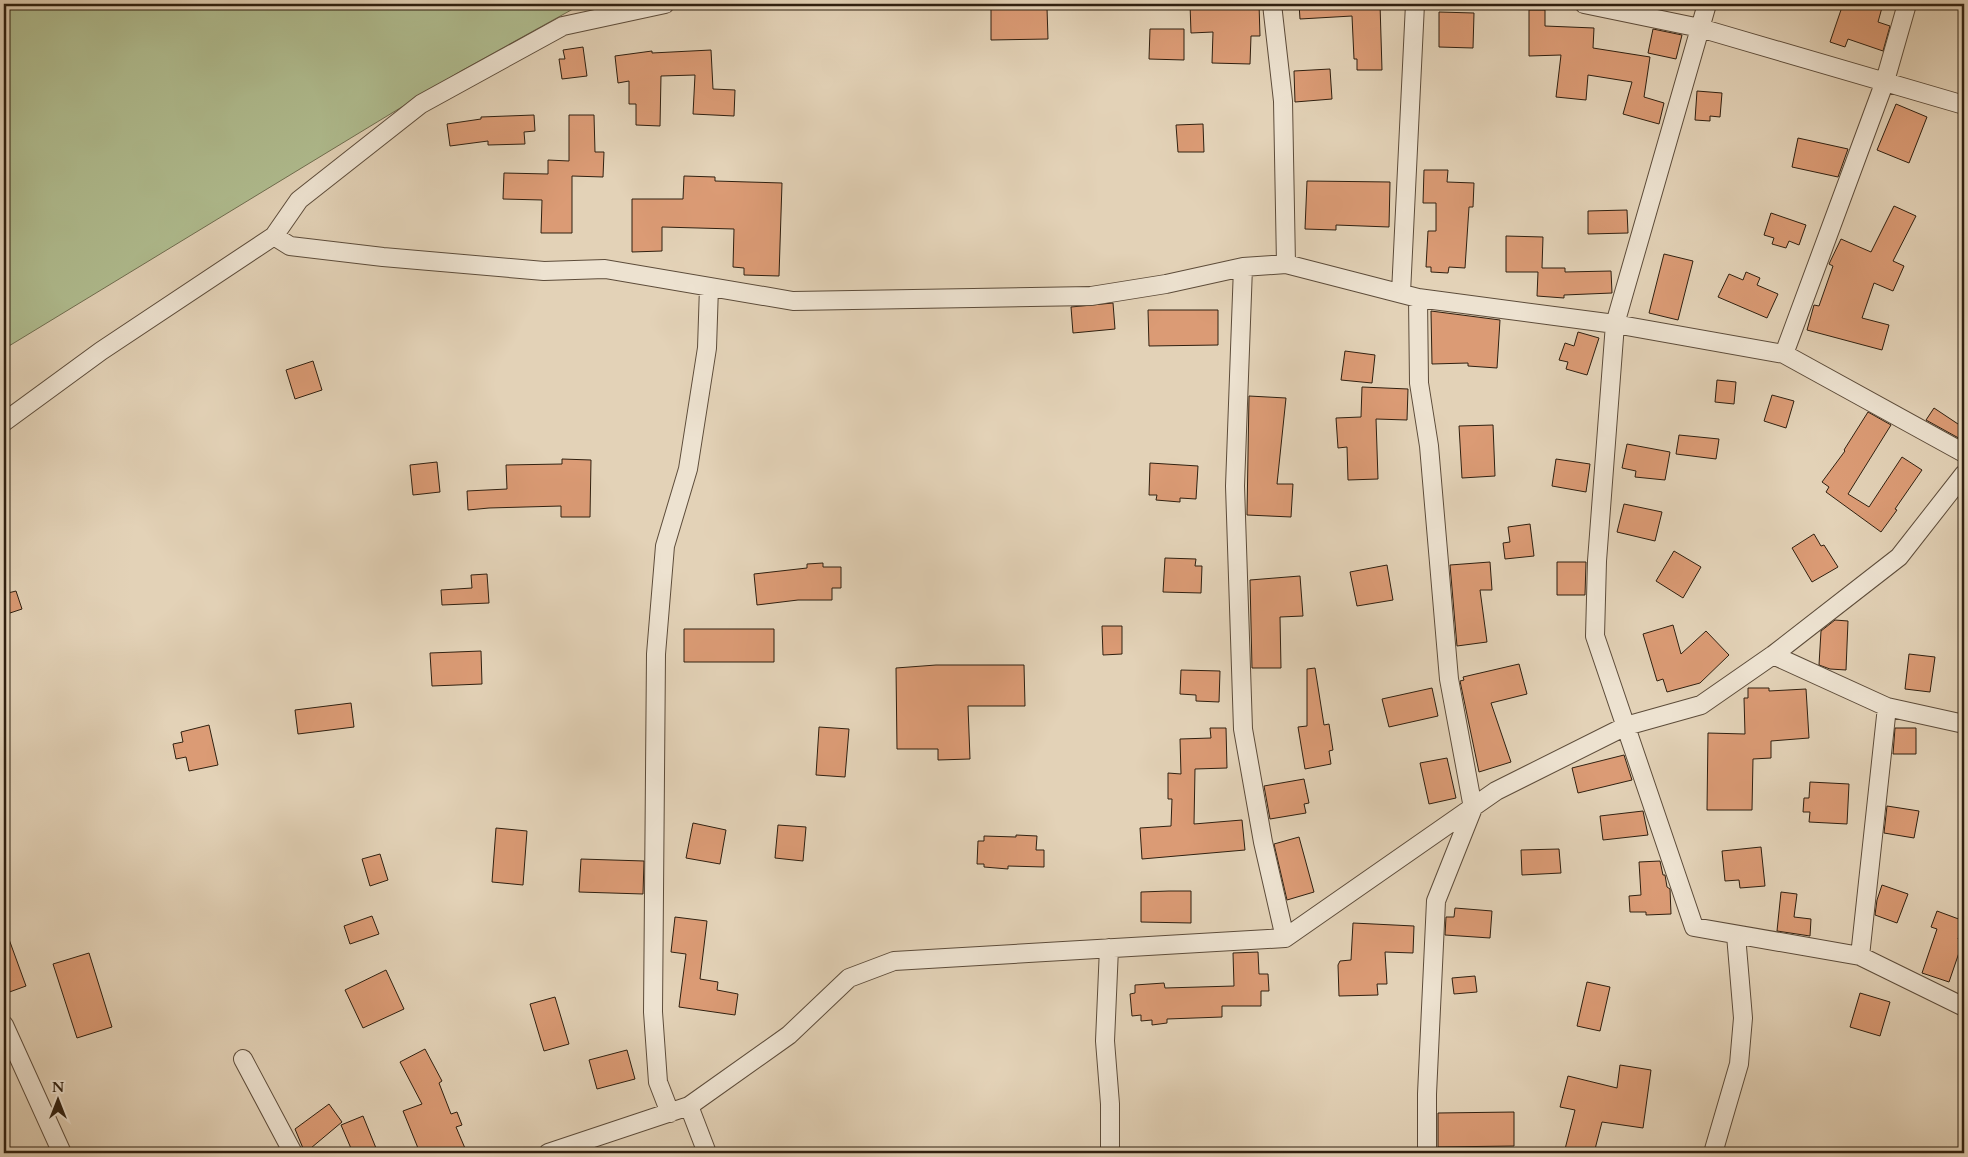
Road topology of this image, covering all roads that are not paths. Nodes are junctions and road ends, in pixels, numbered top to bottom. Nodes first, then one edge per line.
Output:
1 (665, 4) edge
2 (1272, 4) edge
3 (1415, 4) edge
4 (1584, 4) edge
5 (1707, 4) edge
6 (1907, 4) edge
7 (1700, 28) junction
8 (1885, 82) junction
9 (1964, 105) edge
10 (274, 236) junction
11 (1286, 264) junction
12 (1242, 267) junction
13 (709, 287) junction
14 (1409, 296) junction
15 (1615, 324) junction
16 (1784, 354) junction
17 (4, 422) edge
18 (1964, 453) edge
19 (1964, 474) edge
20 (1773, 655) junction
21 (1887, 707) junction
22 (1964, 724) edge
23 (1626, 726) junction
24 (1473, 808) junction
25 (1736, 935) junction
26 (1285, 938) junction
27 (1109, 948) junction
28 (1860, 956) junction
29 (1964, 1006) edge
30 (4, 1025) edge
31 (243, 1059) dead end
32 (689, 1106) junction
33 (670, 1112) junction
34 (62, 1153) edge
35 (293, 1153) edge
36 (548, 1153) edge
37 (707, 1153) edge
38 (1110, 1153) edge
39 (1426, 1153) edge
40 (1713, 1153) edge

1 - 10 street
2 - 11 street
3 - 14 street
4 - 7 street
5 - 7 street
6 - 8 street
7 - 8 street
7 - 15 street
8 - 9 street
8 - 16 street
10 - 13 street
10 - 17 street
11 - 12 street
11 - 14 street
12 - 13 street
12 - 26 street
13 - 33 street
14 - 15 street
14 - 24 street
15 - 16 street
15 - 23 street
16 - 18 street
19 - 20 street
20 - 21 street
20 - 23 street
21 - 22 street
21 - 28 street
23 - 24 street
23 - 25 street
24 - 26 street
24 - 39 street
25 - 28 street
25 - 40 street
26 - 27 street
27 - 32 street
27 - 38 street
28 - 29 street
30 - 34 street
31 - 35 street
32 - 33 street
32 - 37 street
33 - 36 street

